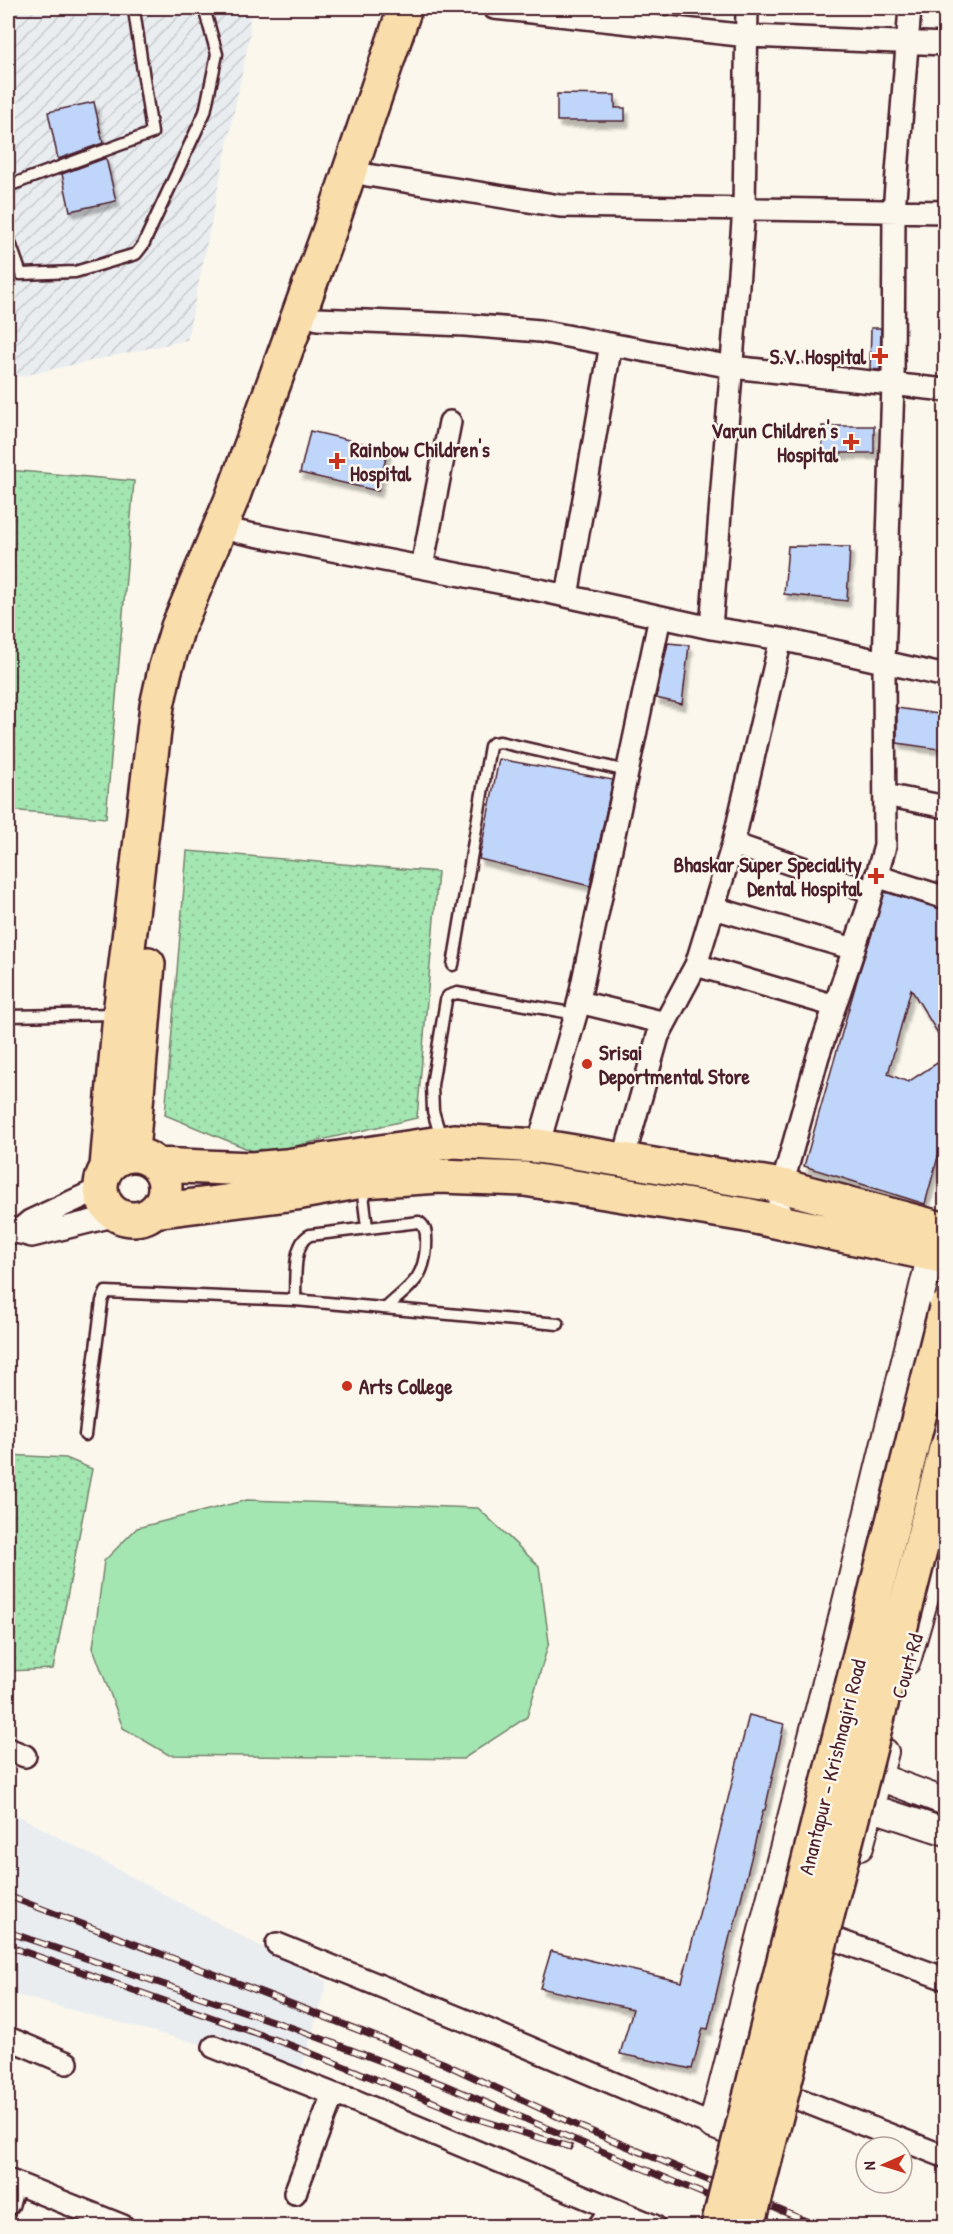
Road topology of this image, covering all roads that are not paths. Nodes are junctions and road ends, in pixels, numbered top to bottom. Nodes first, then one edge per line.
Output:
1 (139, 8) edge
2 (204, 8) edge
3 (405, 8) edge
4 (423, 8) edge
5 (494, 8) edge
6 (747, 8) edge
7 (910, 8) edge
8 (748, 36) junction
9 (908, 42) junction
10 (945, 44) edge
11 (367, 175) junction
12 (8, 186) edge
13 (744, 209) junction
14 (894, 211) junction
15 (945, 212) edge
16 (8, 237) edge
17 (316, 319) junction
18 (611, 344) junction
19 (732, 367) junction
20 (893, 384) junction
21 (945, 390) edge
22 (450, 422) dead end
23 (229, 530) junction
24 (422, 567) junction
25 (567, 596) junction
26 (660, 617) junction
27 (711, 628) junction
28 (781, 639) junction
29 (884, 664) junction
30 (945, 676) edge
31 (627, 771) junction
32 (885, 795) junction
33 (945, 807) edge
34 (733, 844) junction
35 (874, 884) junction
36 (945, 898) edge
37 (714, 908) junction
38 (854, 949) junction
39 (453, 965) dead end
40 (696, 965) junction
41 (835, 1006) junction
42 (578, 1008) junction
43 (120, 1014) junction
44 (8, 1016) edge
45 (665, 1023) junction
46 (538, 1146) junction
47 (441, 1159) junction
48 (623, 1161) junction
49 (360, 1168) junction
50 (122, 1178) junction
51 (782, 1186) junction
52 (154, 1211) junction
53 (776, 1222) junction
54 (367, 1227) junction
55 (12, 1233) edge
56 (943, 1254) edge
57 (295, 1300) junction
58 (386, 1308) junction
59 (945, 1308) edge
60 (558, 1324) dead end
61 (85, 1435) dead end
62 (945, 1449) edge
63 (945, 1526) edge
64 (879, 1777) junction
65 (945, 1802) edge
66 (872, 1808) junction
67 (945, 1832) edge
68 (834, 1939) junction
69 (277, 1944) dead end
70 (945, 1979) edge
71 (8, 2038) edge
72 (214, 2047) dead end
73 (67, 2063) dead end
74 (333, 2094) junction
75 (788, 2095) junction
76 (712, 2125) junction
77 (945, 2157) edge
78 (10, 2181) edge
79 (295, 2193) dead end
80 (8, 2204) edge
81 (621, 2213) junction
82 (123, 2226) edge
83 (599, 2226) edge
84 (654, 2226) edge
85 (718, 2226) edge
86 (748, 2226) edge

1 - 12 lane
2 - 16 lane
3 - 23 highway
4 - 11 highway
5 - 8 street
6 - 8 street
7 - 9 street
8 - 9 street
8 - 13 street
9 - 10 street
9 - 14 street
11 - 13 street
11 - 17 highway
13 - 14 street
13 - 19 street
14 - 15 street
14 - 20 street
17 - 18 street
17 - 23 highway
18 - 19 street
18 - 25 street
19 - 20 street
19 - 27 street
20 - 21 street
20 - 29 street
22 - 24 street
23 - 24 street
23 - 43 highway
23 - 50 highway
24 - 25 street
25 - 26 street
26 - 27 street
26 - 31 street
27 - 28 street
28 - 29 street
28 - 34 street
29 - 30 street
29 - 32 street
31 - 39 lane
31 - 42 street
32 - 33 street
32 - 35 street
34 - 35 street
34 - 37 street
35 - 36 street
35 - 38 street
37 - 38 street
37 - 40 street
38 - 41 street
40 - 41 street
40 - 45 street
41 - 51 street
42 - 45 street
42 - 46 street
42 - 47 lane
43 - 44 lane
43 - 50 highway
45 - 48 street
46 - 47 highway
46 - 48 highway
47 - 49 highway
47 - 53 highway
48 - 51 highway
49 - 50 highway
49 - 52 highway
49 - 54 lane
50 - 52 highway
50 - 52 highway
50 - 55 street
50 - 55 street
51 - 53 street
51 - 56 highway
53 - 56 highway
54 - 57 lane
54 - 58 lane
56 - 76 street
57 - 58 lane
57 - 61 lane
58 - 60 lane
59 - 85 highway, Anantapur - Krishnagiri Road, bridge
62 - 86 highway, bridge
63 - 64 street, Court Rd
64 - 65 street
64 - 66 street, Court Rd
66 - 67 street
66 - 68 street, Court Rd
68 - 70 street
68 - 75 street, Court Rd
69 - 76 street
71 - 73 street
72 - 74 street
74 - 79 street
74 - 81 street
75 - 76 street, Court Rd
75 - 77 street
78 - 80 street
78 - 82 street
81 - 83 street
81 - 84 street

